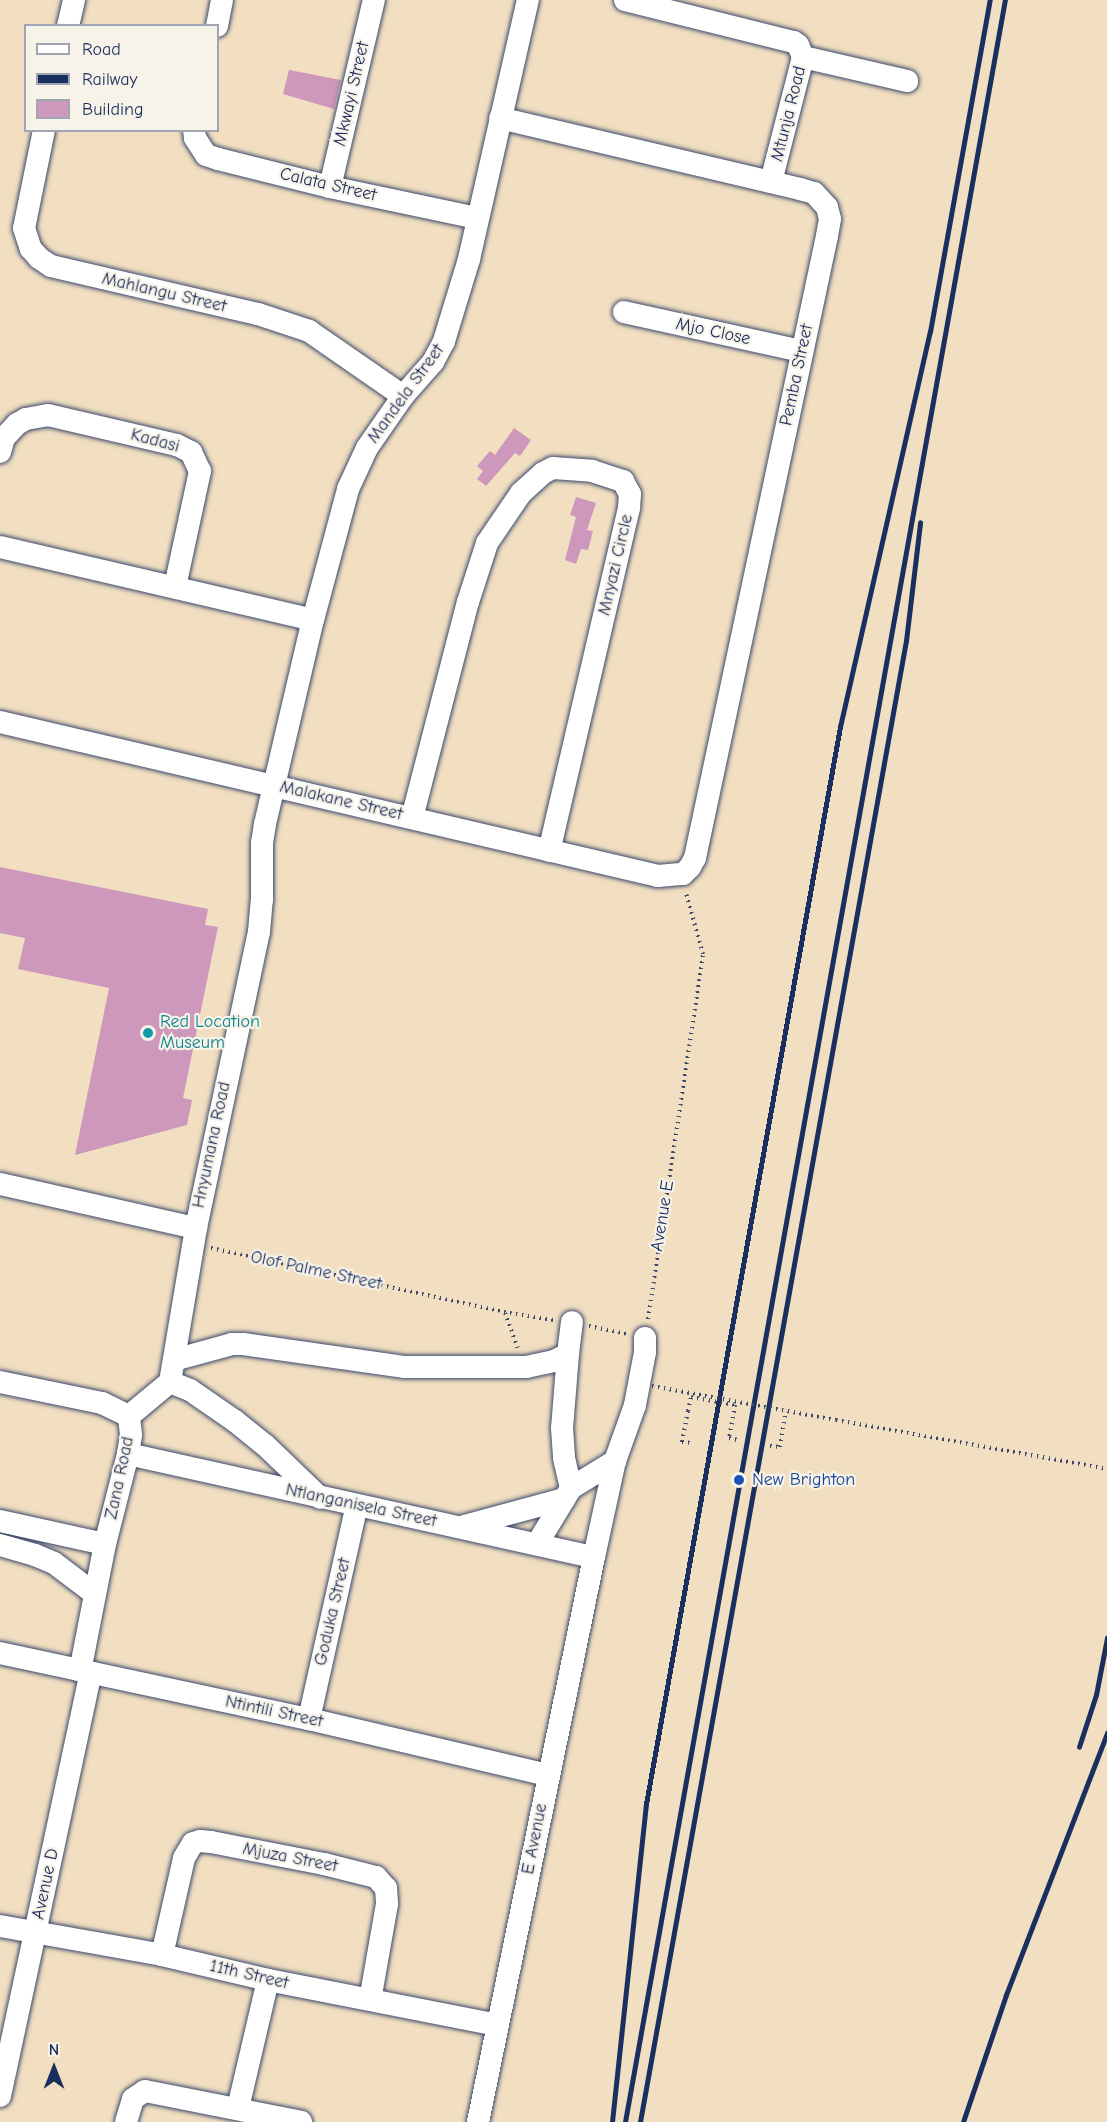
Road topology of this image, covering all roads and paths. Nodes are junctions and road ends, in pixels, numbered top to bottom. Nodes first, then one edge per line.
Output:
1 (74, 0) edge
2 (222, 0) edge
3 (374, 0) edge
4 (528, 0) edge
5 (625, 0) edge
6 (68, 24) edge
7 (217, 24) edge
8 (803, 57) junction
9 (907, 81) dead end
10 (500, 118) junction
11 (44, 132) edge
12 (194, 132) edge
13 (771, 182) junction
14 (330, 187) junction
15 (477, 218) junction
16 (624, 312) dead end
17 (802, 351) junction
18 (403, 396) junction
19 (0, 452) edge
20 (0, 547) edge
21 (175, 587) junction
22 (313, 620) junction
23 (0, 722) edge
24 (275, 786) junction
25 (412, 818) junction
26 (549, 851) junction
27 (677, 875) junction
28 (0, 1184) edge
29 (196, 1228) junction
30 (504, 1312) junction
31 (572, 1322) junction
32 (645, 1338) junction
33 (568, 1354) junction
34 (174, 1360) junction
35 (526, 1367) junction
36 (0, 1382) edge
37 (171, 1382) junction
38 (652, 1386) dead end
39 (786, 1411) junction
40 (129, 1416) junction
41 (738, 1440) dead end
42 (692, 1443) dead end
43 (770, 1446) dead end
44 (128, 1454) junction
45 (615, 1461) junction
46 (1107, 1469) edge
47 (567, 1493) junction
48 (320, 1498) junction
49 (357, 1505) junction
50 (0, 1521) edge
51 (462, 1527) junction
52 (79, 1538) junction
53 (105, 1544) junction
54 (537, 1544) junction
55 (0, 1545) edge
56 (594, 1557) junction
57 (54, 1563) junction
58 (95, 1594) junction
59 (0, 1653) edge
60 (86, 1672) junction
61 (309, 1719) junction
62 (548, 1775) junction
63 (0, 1926) edge
64 (35, 1934) junction
65 (162, 1955) junction
66 (268, 1980) junction
67 (370, 2000) junction
68 (498, 2025) junction
69 (3, 2063) edge
70 (0, 2096) edge
71 (238, 2108) junction
72 (126, 2122) edge
73 (301, 2122) edge
74 (478, 2122) edge

1 - 6 street
2 - 7 street
3 - 14 street, Mkwayi Street
4 - 10 street, Mandela Street
5 - 8 street, Mtunja Road
8 - 9 street
8 - 13 street, Mtunja Road
10 - 13 street, Pemba Street
10 - 15 street, Mandela Street
11 - 18 street, Mahlangu Street
12 - 14 street, Calata Street
13 - 17 street, Pemba Street
14 - 15 street, Calata Street
15 - 18 street, Mandela Street
16 - 17 street, Mjo Close
17 - 27 street, Pemba Street
18 - 22 street, Mandela Street
19 - 21 street, Kadasi
20 - 21 street
21 - 22 street
22 - 24 street, Mandela Street
23 - 24 street, Malakane Street
24 - 25 street, Malakane Street
24 - 29 street, Hnyumana Road
25 - 26 street, Malakane Street
25 - 26 street, Mnyazi Circle
26 - 27 street, Malakane Street
27 - 32 path, Avenue E
28 - 29 street
29 - 30 path, Olof Palme Street
29 - 34 street, Hnyumana Road
30 - 31 path, Olof Palme Street
30 - 35 path
31 - 32 path, Olof Palme Street
31 - 33 street
32 - 45 street
33 - 35 street
33 - 47 street
34 - 35 street
34 - 37 street, Hnyumana Road
36 - 40 street, Zana Road
37 - 40 street
37 - 48 street
38 - 39 path, bridge
39 - 43 path
39 - 46 path, bridge
40 - 44 street, Zana Road
41 - 42 path, bridge
44 - 48 street, Ntlanganisela Street
44 - 53 street, Zana Road
45 - 47 street
45 - 56 street
47 - 51 street
47 - 54 street
48 - 49 street, Ntlanganisela Street
49 - 51 street, Ntlanganisela Street
49 - 61 street, Goduka Street
50 - 52 street
51 - 54 street, Ntlanganisela Street
52 - 53 street
52 - 57 street
53 - 58 street, Zana Road
54 - 56 street, Ntlanganisela Street
55 - 57 street
56 - 62 street, E Avenue
57 - 58 street
58 - 60 street, Zana Road
59 - 60 street, Ntintili Street
60 - 61 street, Ntintili Street
60 - 64 street, Avenue D
61 - 62 street, Ntintili Street
62 - 68 street, E Avenue
63 - 64 street, 11th Street
64 - 65 street, 11th Street
64 - 69 street, Avenue D
65 - 66 street, 11th Street
65 - 67 street, Mjuza Street
66 - 67 street, 11th Street
66 - 71 street
67 - 68 street, 11th Street
68 - 74 street, E Avenue
69 - 70 street, Avenue D
71 - 72 street
71 - 73 street

